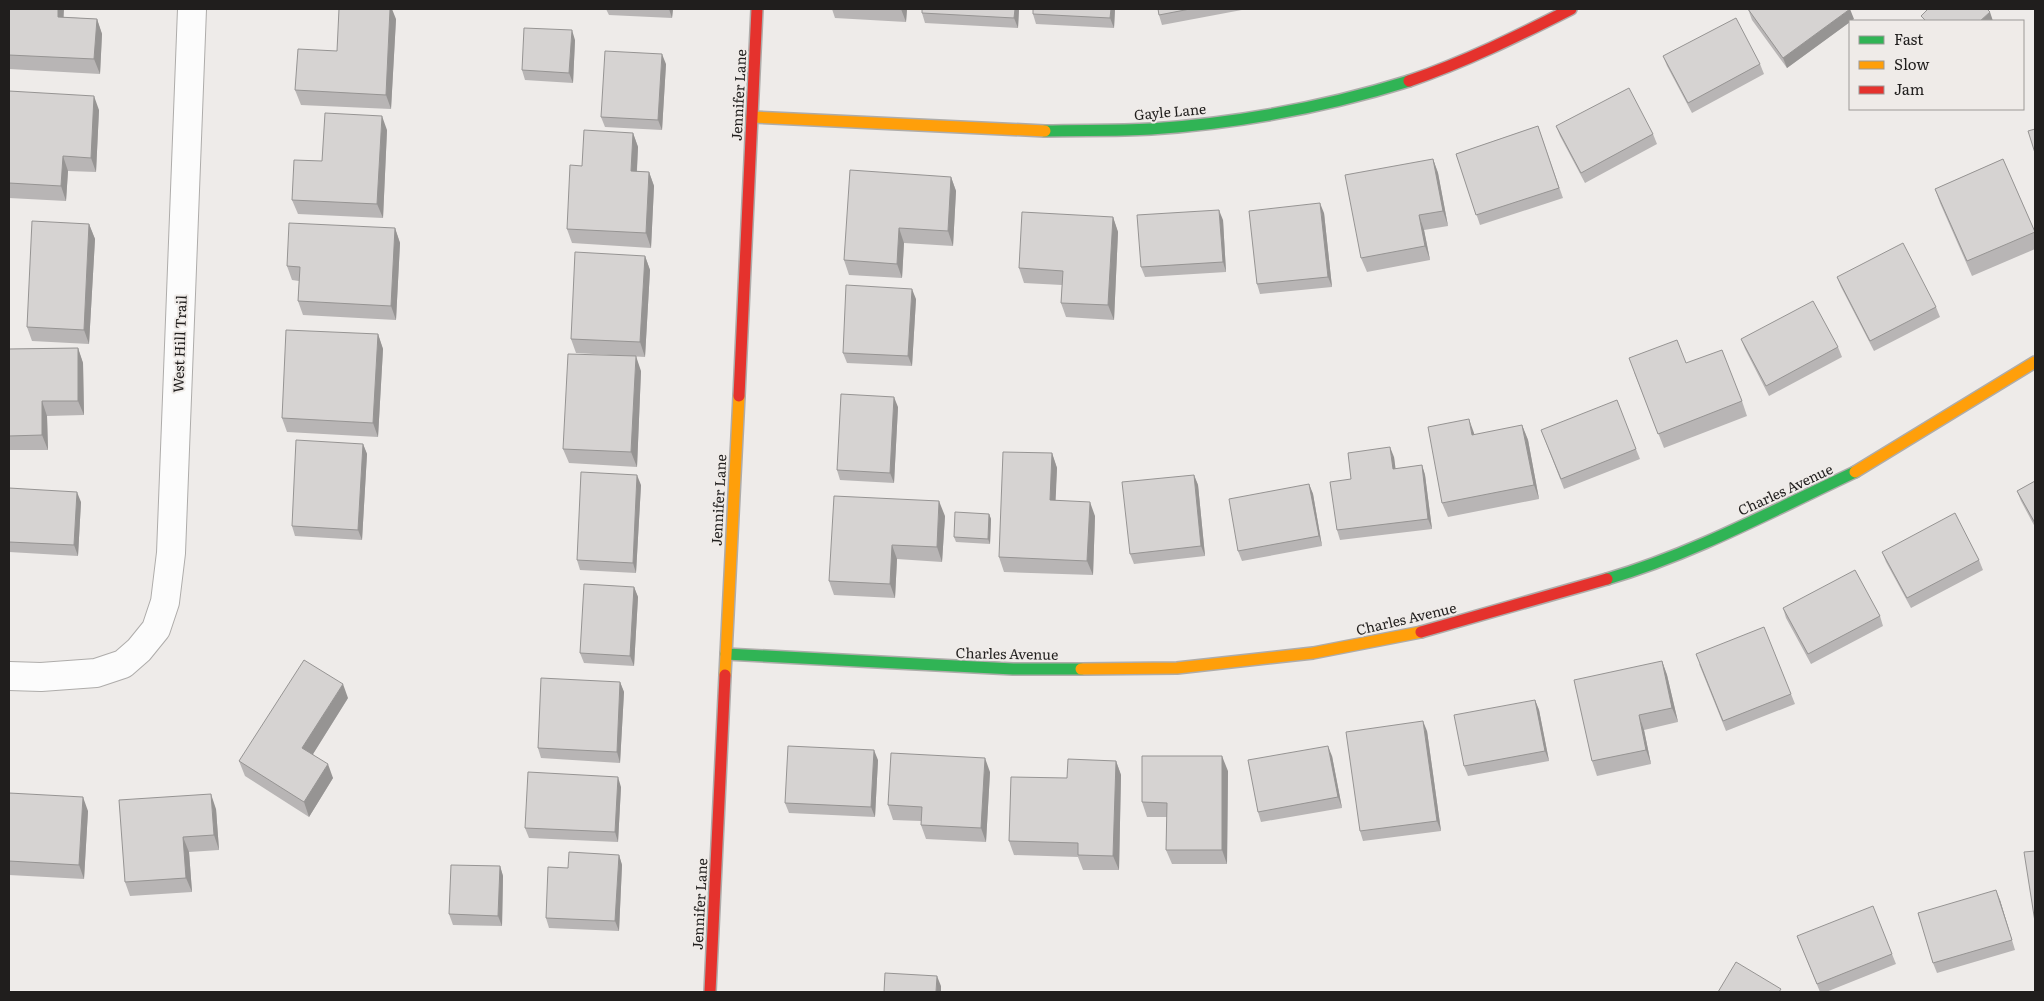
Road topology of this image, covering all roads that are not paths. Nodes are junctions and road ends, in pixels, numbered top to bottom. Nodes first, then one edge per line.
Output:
1 (192, 9) edge
2 (757, 9) edge
3 (1571, 9) edge
4 (752, 117) junction
5 (2035, 362) edge
6 (726, 654) junction
7 (9, 676) edge
8 (710, 992) edge

1 - 7 street, West Hill Trail
2 - 4 street, Jennifer Lane
3 - 4 street, Gayle Lane
4 - 6 street, Jennifer Lane
5 - 6 street, Charles Avenue
6 - 8 street, Jennifer Lane

